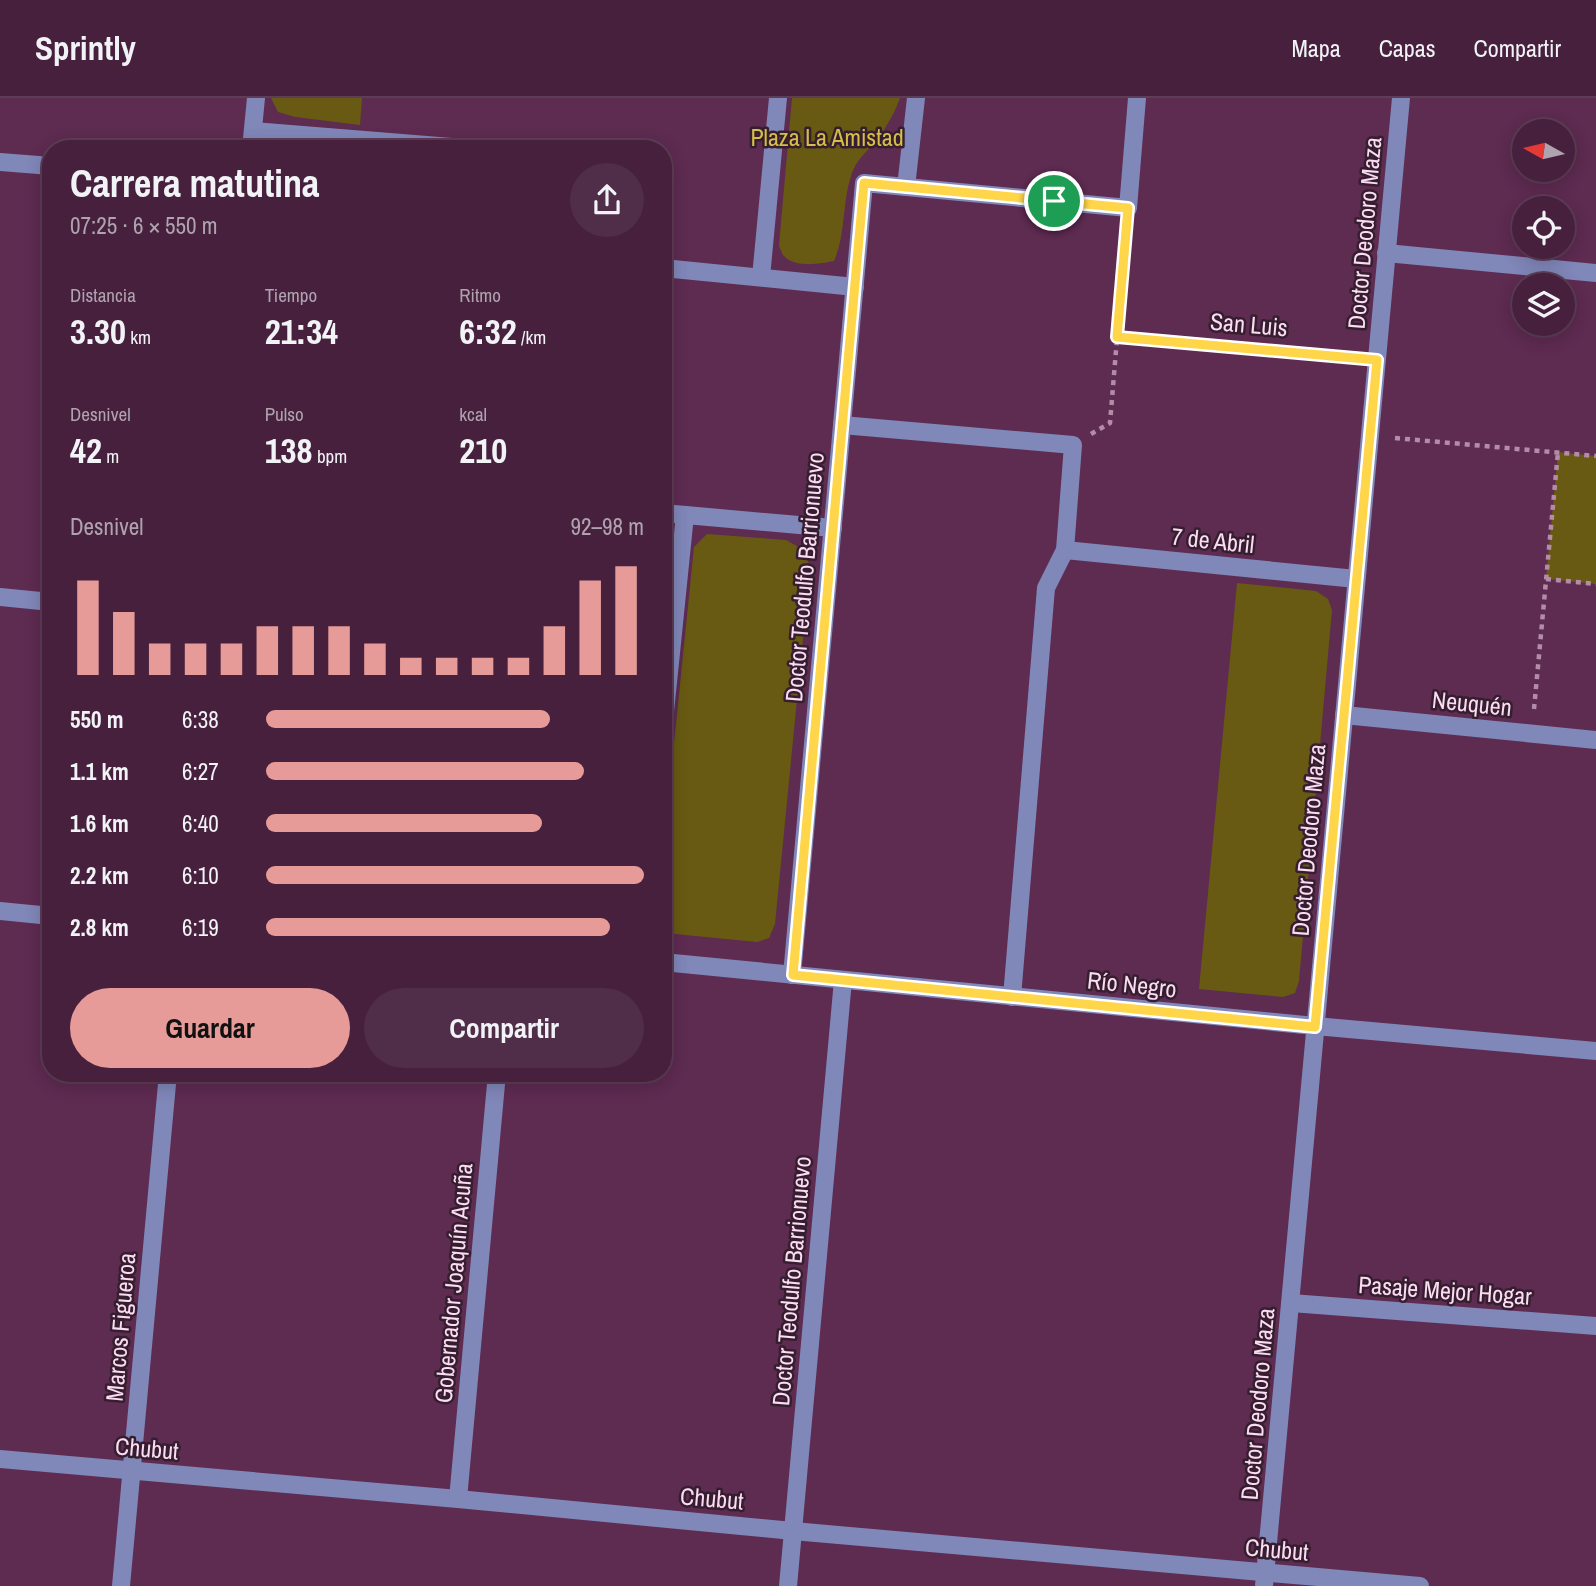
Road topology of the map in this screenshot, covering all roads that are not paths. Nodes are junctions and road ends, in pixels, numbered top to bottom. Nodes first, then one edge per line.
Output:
1 (256, 98) edge
2 (778, 98) edge
3 (916, 98) edge
4 (1137, 98) edge
5 (1401, 98) edge
6 (252, 140) edge
7 (0, 162) edge
8 (42, 165) edge
9 (906, 187) junction
10 (1387, 253) junction
11 (672, 269) edge
12 (1596, 273) edge
13 (761, 278) junction
14 (855, 287) junction
15 (842, 425) junction
16 (672, 514) edge
17 (685, 515) junction
18 (833, 528) junction
19 (1065, 550) junction
20 (1356, 579) junction
21 (0, 597) edge
22 (42, 601) edge
23 (672, 643) edge
24 (1344, 715) junction
25 (1596, 740) edge
26 (0, 911) edge
27 (42, 915) edge
28 (672, 963) edge
29 (793, 975) junction
30 (843, 980) junction
31 (1012, 997) junction
32 (1315, 1027) junction
33 (1596, 1051) edge
34 (167, 1082) edge
35 (496, 1082) edge
36 (1291, 1303) junction
37 (1596, 1326) edge
38 (0, 1459) edge
39 (131, 1471) junction
40 (458, 1499) junction
41 (793, 1531) junction
42 (1265, 1579) edge
43 (121, 1586) edge
44 (788, 1586) edge
45 (1420, 1586) edge

1 - 6 street
2 - 13 street
3 - 9 street
4 - 9 street
5 - 10 street, Doctor Deodoro Maza
7 - 8 street
9 - 14 street, Doctor Teodulfo Barrionuevo
10 - 12 street
10 - 20 street, Doctor Deodoro Maza
11 - 13 street
13 - 14 street
14 - 15 street, Doctor Teodulfo Barrionuevo
15 - 18 street, Doctor Teodulfo Barrionuevo
15 - 19 street
16 - 17 street
17 - 18 street
17 - 23 street
18 - 29 street, Doctor Teodulfo Barrionuevo
19 - 20 street, 7 de Abril
19 - 31 street
20 - 24 street, Doctor Deodoro Maza
21 - 22 street
24 - 25 street, Neuquén
24 - 32 street, Doctor Deodoro Maza
26 - 27 street
28 - 29 street, Río Negro
29 - 30 street, Río Negro
30 - 31 street, Río Negro
30 - 41 street, Doctor Teodulfo Barrionuevo
31 - 32 street, Río Negro
32 - 33 street, Río Negro
32 - 36 street, Doctor Deodoro Maza
34 - 39 street, Marcos Figueroa
35 - 40 street, Gobernador Joaquín Acuña
36 - 37 street, Pasaje Mejor Hogar
36 - 42 street, Doctor Deodoro Maza
38 - 39 street, Chubut
39 - 40 street, Chubut
39 - 43 street, Marcos Figueroa
40 - 41 street, Chubut
41 - 42 street, Chubut
41 - 44 street, Doctor Teodulfo Barrionuevo
42 - 45 street, Chubut

